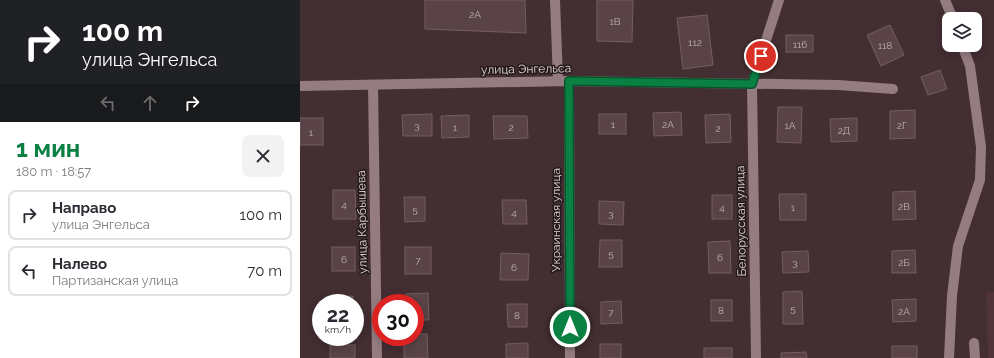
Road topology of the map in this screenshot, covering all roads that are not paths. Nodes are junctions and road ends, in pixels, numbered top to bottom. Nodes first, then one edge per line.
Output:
1 (555, 0) edge
2 (779, 0) edge
3 (946, 0) edge
4 (950, 12) edge
5 (965, 52) edge
6 (558, 81) junction
7 (569, 81) junction
8 (752, 84) junction
9 (300, 86) edge
10 (373, 86) junction
11 (893, 90) dead end
12 (974, 343) dead end
13 (377, 358) edge
14 (570, 358) edge
15 (756, 358) edge
16 (949, 358) edge
17 (975, 358) edge

1 - 6 street
2 - 8 street, Белорусская улица
3 - 4 street
5 - 16 street
6 - 7 street, улица Энгельса
6 - 10 street, улица Энгельса
7 - 8 street, улица Энгельса
7 - 14 street, Украинская улица
8 - 11 street, улица Энгельса
8 - 15 street, Белорусская улица
9 - 10 street, улица Энгельса
10 - 13 street, улица Карбышева
12 - 17 street

